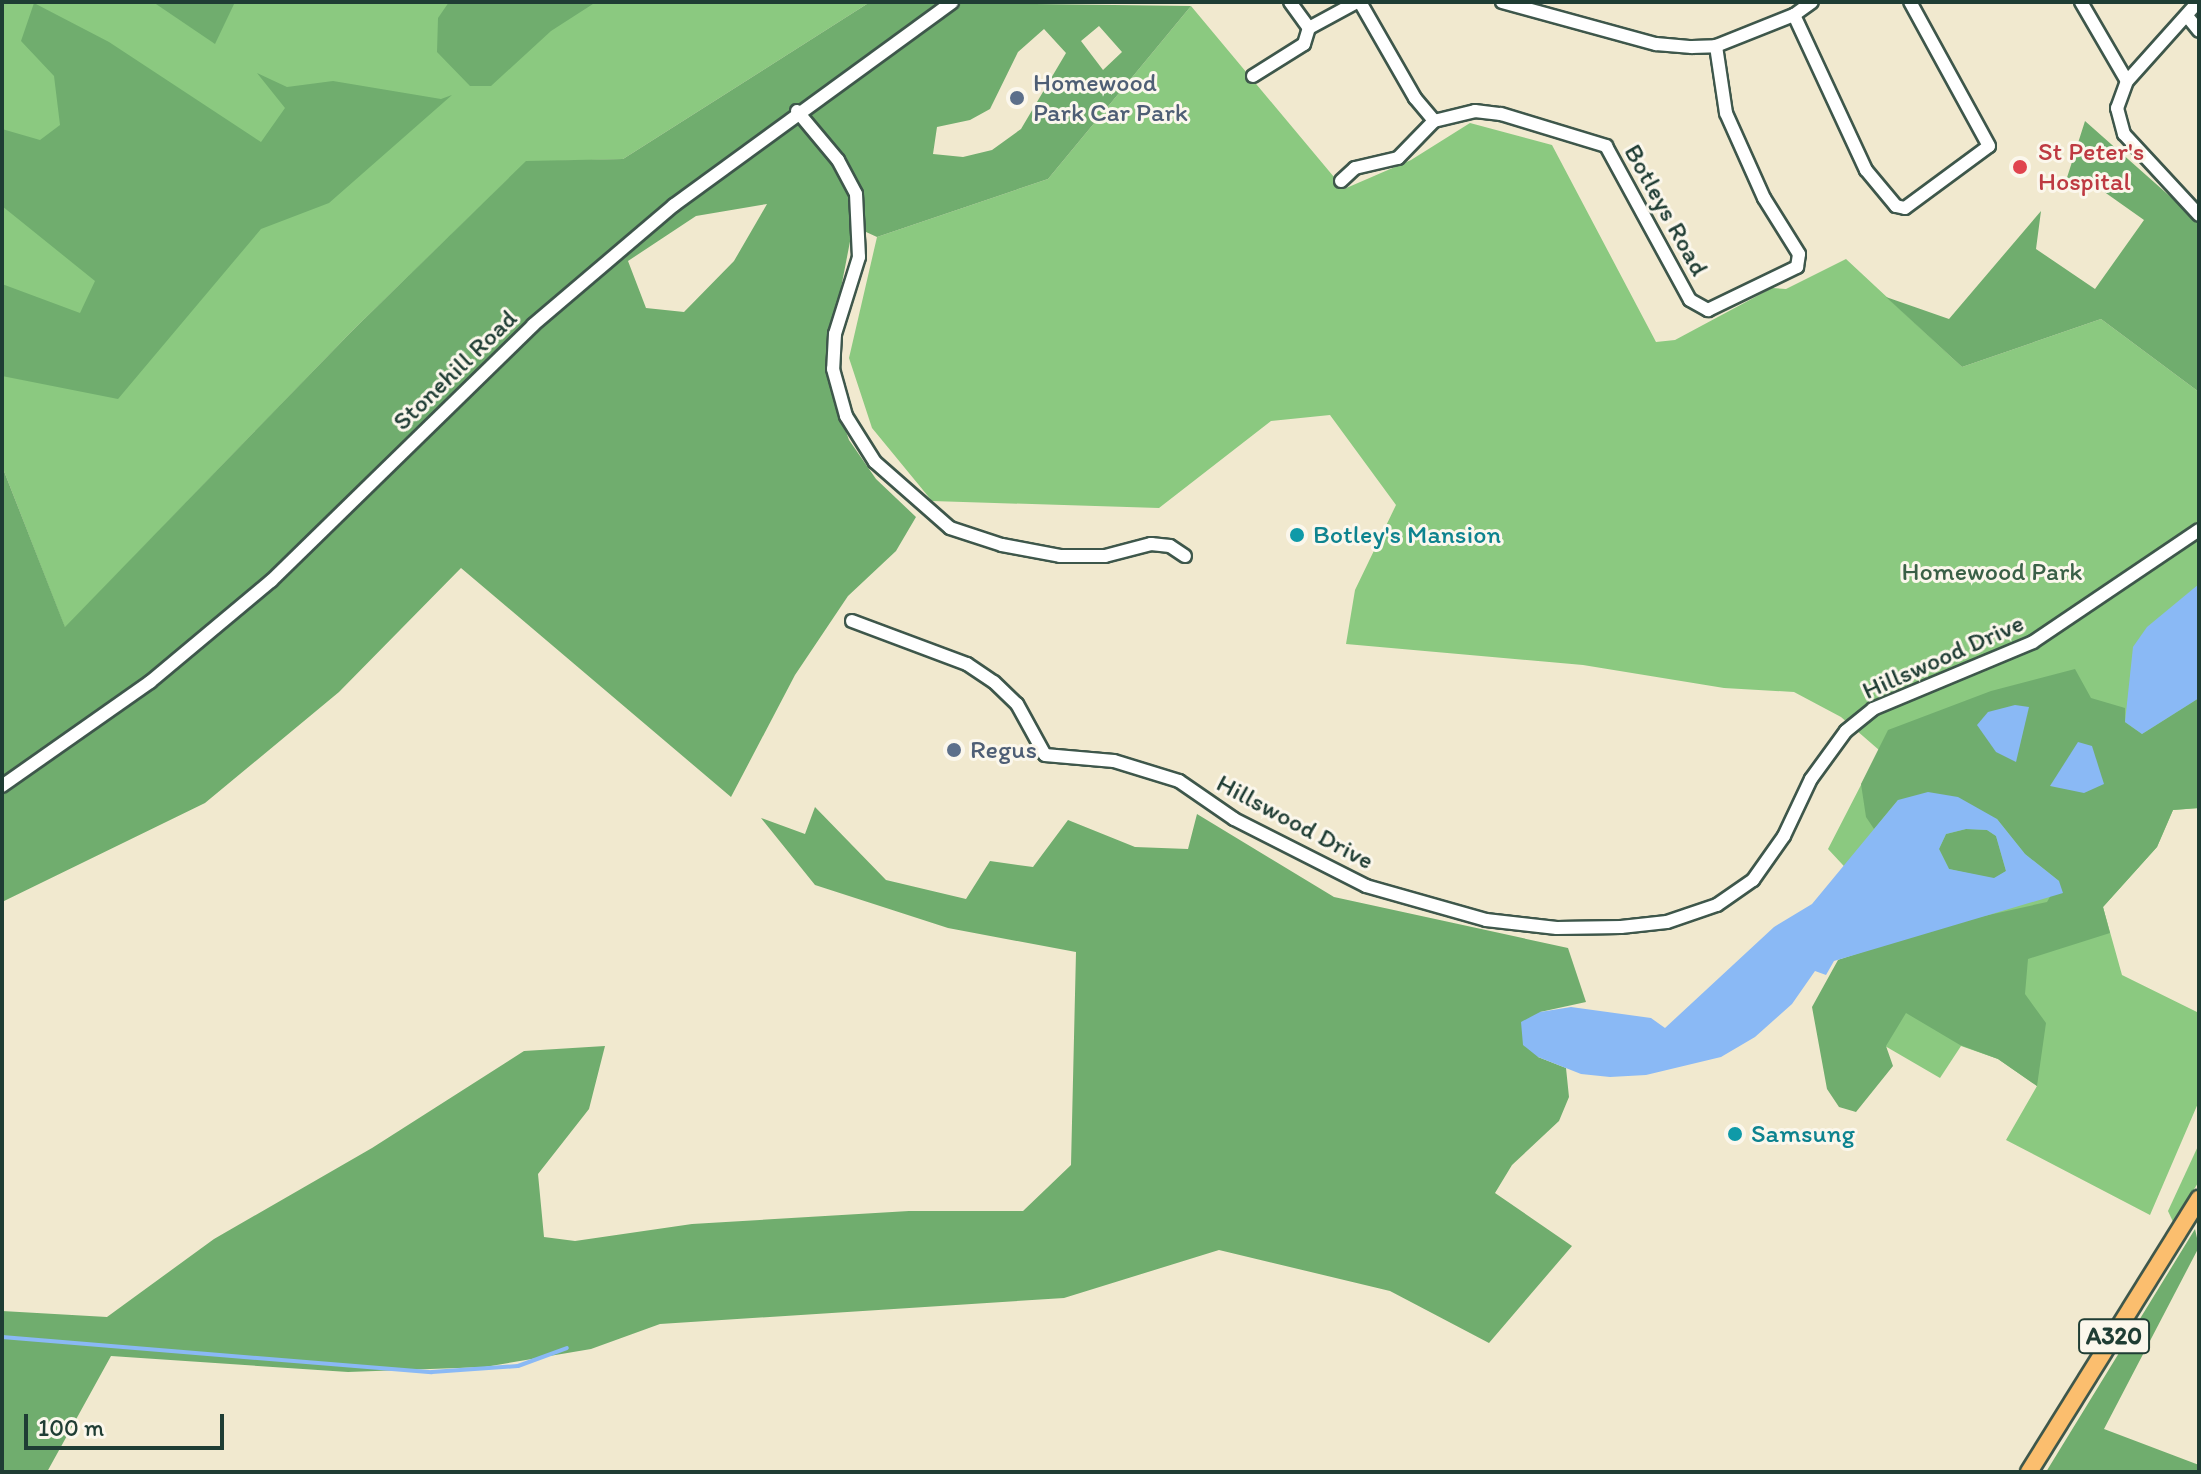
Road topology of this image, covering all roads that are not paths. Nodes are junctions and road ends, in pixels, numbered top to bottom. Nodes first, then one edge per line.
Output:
1 (952, 2) edge
2 (1290, 2) edge
3 (1358, 2) edge
4 (1502, 2) edge
5 (1812, 2) edge
6 (1910, 2) edge
7 (2081, 2) edge
8 (2198, 2) edge
9 (1794, 15) junction
10 (2187, 16) junction
11 (1309, 28) junction
12 (2199, 31) edge
13 (1716, 46) junction
14 (1253, 76) dead end
15 (2127, 81) junction
16 (797, 111) junction
17 (1434, 121) junction
18 (1341, 181) dead end
19 (2199, 215) edge
20 (2199, 530) edge
21 (1185, 556) dead end
22 (852, 621) dead end
23 (2, 786) edge
24 (2199, 1199) edge
25 (2029, 1472) edge

1 - 16 street, Stonehill Road
2 - 11 street
3 - 11 street
3 - 17 street
4 - 13 street
5 - 9 street
6 - 9 street
7 - 15 street
8 - 10 street
9 - 13 street
10 - 12 street
10 - 15 street
11 - 14 street
13 - 17 street, Botleys Road
15 - 19 street
16 - 21 street
16 - 23 street, Stonehill Road
17 - 18 street
20 - 22 street, Hillswood Drive
24 - 25 main road, A320

